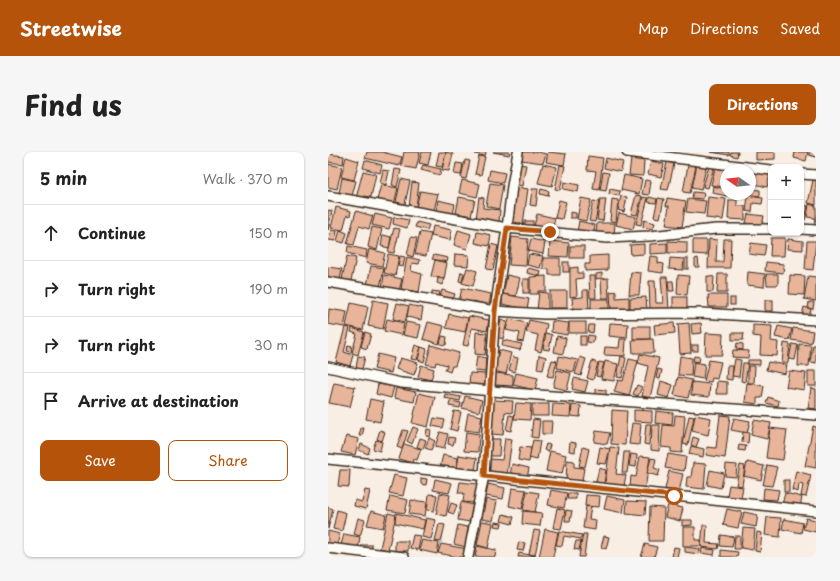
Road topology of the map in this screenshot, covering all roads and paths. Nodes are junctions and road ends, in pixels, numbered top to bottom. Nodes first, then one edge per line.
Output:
1 (518, 152) edge
2 (627, 152) edge
3 (768, 170) edge
4 (804, 174) edge
5 (816, 176) edge
6 (328, 196) edge
7 (507, 228) junction
8 (768, 229) edge
9 (804, 229) edge
10 (816, 230) edge
11 (328, 282) edge
12 (495, 311) junction
13 (816, 320) edge
14 (328, 367) edge
15 (490, 391) junction
16 (816, 415) edge
17 (328, 459) edge
18 (484, 476) junction
19 (816, 511) edge
20 (328, 548) edge
21 (404, 557) edge
22 (468, 557) edge

1 - 7 street
2 - 3 street
4 - 5 street
6 - 7 street
7 - 8 street
7 - 12 street
9 - 10 street
11 - 12 street
12 - 13 street
12 - 15 street
14 - 15 street
15 - 16 street
15 - 18 street
17 - 18 street
18 - 19 street
18 - 22 street
20 - 21 street

